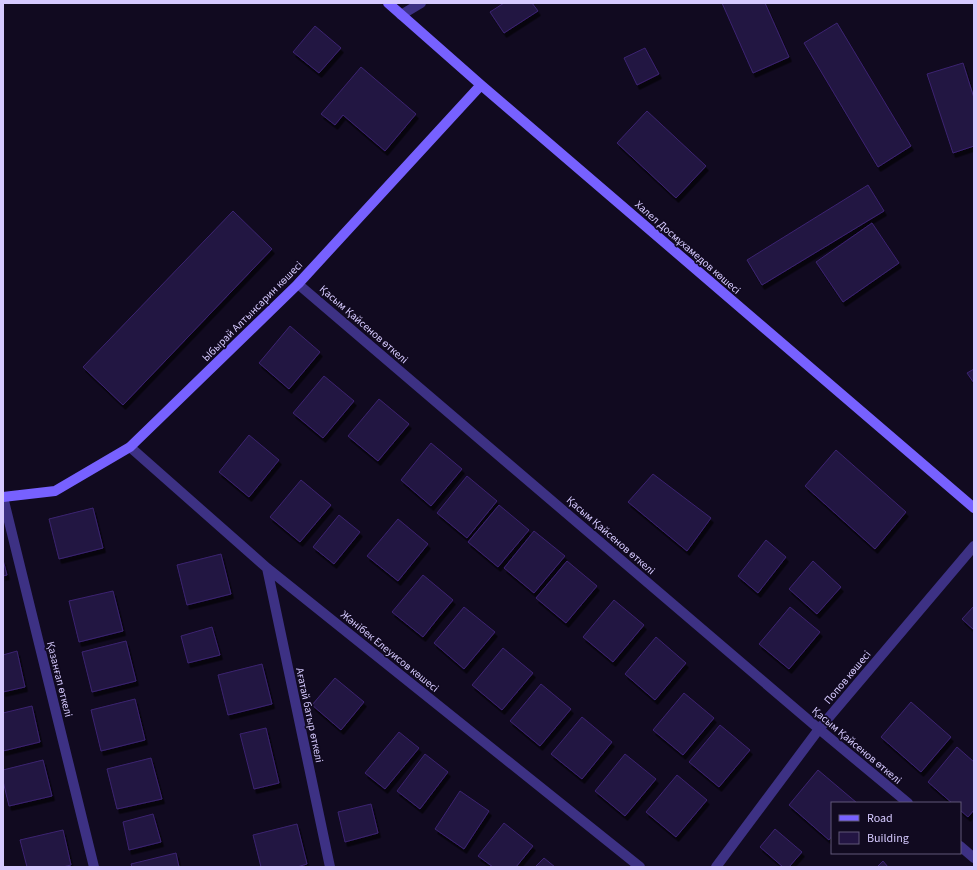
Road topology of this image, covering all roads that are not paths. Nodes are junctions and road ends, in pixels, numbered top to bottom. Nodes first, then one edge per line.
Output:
1 (388, 3) edge
2 (420, 3) edge
3 (401, 15) junction
4 (481, 85) junction
5 (298, 284) junction
6 (130, 447) junction
7 (3, 497) edge
8 (974, 508) edge
9 (974, 546) edge
10 (267, 568) junction
11 (819, 729) junction
12 (907, 802) edge
13 (961, 847) edge
14 (974, 858) edge
15 (94, 867) edge
16 (330, 867) edge
17 (640, 867) edge
18 (716, 867) edge

1 - 3 street, Халел Досмұхамедов көшесі
2 - 3 street
3 - 4 street, Халел Досмұхамедов көшесі
4 - 5 street, Ыбырай Алтынсарин көшесі
4 - 8 street, Халел Досмұхамедов көшесі
5 - 6 street, Ыбырай Алтынсарин көшесі
5 - 11 street, Қасым Қайсенов өткелі
6 - 7 street, Ыбырай Алтынсарин көшесі
6 - 10 street, Жәнібек Елеуисов көшесі
7 - 15 street, Қазанғап өткелі
9 - 11 street, Попов көшесі
10 - 16 street, Ағатай батыр өткелі
10 - 17 street, Жәнібек Елеуисов көшесі
11 - 12 street, Қасым Қайсенов өткелі
11 - 18 street, Попов көшесі
13 - 14 street

